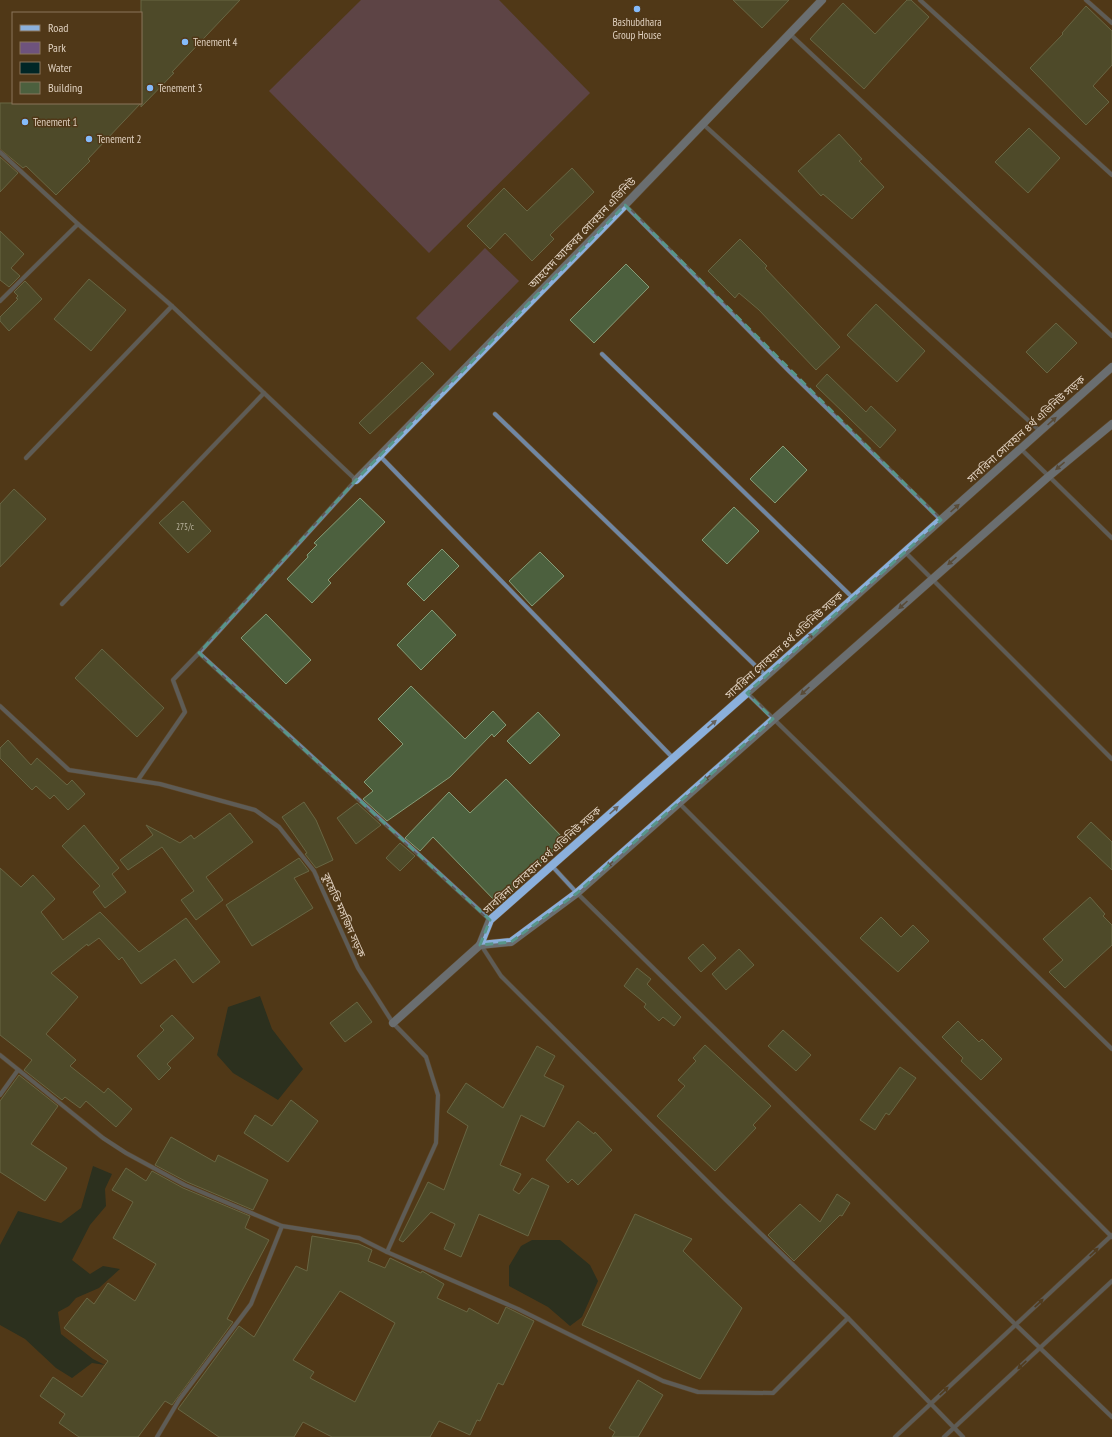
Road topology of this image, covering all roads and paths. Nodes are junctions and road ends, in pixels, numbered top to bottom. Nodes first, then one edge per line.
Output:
1 (822, 0) edge
2 (920, 0) edge
3 (1086, 0) edge
4 (1112, 23) edge
5 (790, 34) junction
6 (703, 124) junction
7 (0, 152) edge
8 (1112, 175) edge
9 (625, 205) junction
10 (78, 224) junction
11 (0, 301) edge
12 (172, 306) junction
13 (1112, 336) edge
14 (602, 354) dead end
15 (1112, 367) edge
16 (264, 393) junction
17 (495, 414) dead end
18 (1112, 424) edge
19 (1041, 431) junction
20 (1021, 449) junction
21 (380, 455) junction
22 (26, 458) dead end
23 (1048, 476) junction
24 (356, 480) junction
25 (941, 520) junction
26 (1112, 538) edge
27 (904, 552) junction
28 (932, 579) junction
29 (853, 598) junction
30 (62, 604) dead end
31 (199, 653) junction
32 (766, 676) junction
33 (747, 693) junction
34 (0, 706) edge
35 (773, 720) junction
36 (673, 758) junction
37 (1112, 759) edge
38 (138, 780) junction
39 (679, 802) junction
40 (552, 865) junction
41 (577, 893) junction
42 (490, 920) junction
43 (480, 945) junction
44 (393, 1023) junction
45 (1112, 1049) edge
46 (0, 1055) edge
47 (18, 1070) junction
48 (0, 1096) edge
49 (282, 1226) junction
50 (1112, 1236) edge
51 (387, 1252) junction
52 (1112, 1281) edge
53 (848, 1318) junction
54 (1016, 1325) junction
55 (1040, 1348) junction
56 (930, 1405) junction
57 (1112, 1417) edge
58 (954, 1428) junction
59 (157, 1437) edge
60 (895, 1437) edge
61 (944, 1437) edge
62 (963, 1437) edge

1 - 5 street, আহমেদ আকবর সোবহান এভিনিউ
2 - 8 street
3 - 4 street
5 - 6 street, আহমেদ আকবর সোবহান এভিনিউ
5 - 13 street
6 - 9 street, আহমেদ আকবর সোবহান এভিনিউ
6 - 19 street
7 - 10 street
9 - 21 street, আহমেদ আকবর সোবহান এভিনিউ
9 - 25 street
10 - 11 street
10 - 12 street
12 - 16 street
12 - 22 street
14 - 29 street
19 -> 15 street, সাবরিনা সোবহান ৪র্থ এভিনিউ সড়ক
16 - 24 street
16 - 30 street
17 - 32 street
18 -> 23 street
19 - 20 street, সাবরিনা সোবহান ৪র্থ এভিনিউ সড়ক
20 - 23 street
25 -> 20 street, সাবরিনা সোবহান ৪র্থ এভিনিউ সড়ক
21 - 24 street, আহমেদ আকবর সোবহান এভিনিউ
21 - 36 street
23 - 26 street
23 -> 28 street
24 - 31 street
25 - 27 street, সাবরিনা সোবহান ৪র্থ এভিনিউ সড়ক
27 - 28 street
27 - 29 street, সাবরিনা সোবহান ৪র্থ এভিনিউ সড়ক
28 -> 35 street
28 - 37 street
32 -> 29 street, সাবরিনা সোবহান ৪র্থ এভিনিউ সড়ক
31 - 38 street
31 - 42 street
32 - 33 street, সাবরিনা সোবহান ৪র্থ এভিনিউ সড়ক
33 - 35 street
36 -> 33 street, সাবরিনা সোবহান ৪র্থ এভিনিউ সড়ক
34 - 38 street, কুয়েতি মসজিদ সড়ক
35 -> 39 street
35 - 45 street
40 -> 36 street, সাবরিনা সোবহান ৪র্থ এভিনিউ সড়ক
38 - 44 street, কুয়েতি মসজিদ সড়ক
39 -> 41 street
39 - 50 street
40 - 41 street
40 - 42 street, সাবরিনা সোবহান ৪র্থ এভিনিউ সড়ক
41 - 43 street
41 - 54 street
42 - 43 street, সাবরিনা সোবহান ৪র্থ এভিনিউ সড়ক
43 - 44 street, সাবরিনা সোবহান ৪র্থ এভিনিউ সড়ক
43 - 53 street
44 - 51 street, কুয়েতি মসজিদ সড়ক
46 - 47 street
47 - 48 street
47 - 49 street
49 - 51 street
49 - 59 street
54 -> 50 street
51 - 53 street
52 - 55 street
53 - 56 street
54 - 55 street
56 -> 54 street
55 - 57 street
55 -> 58 street
56 - 58 street
56 - 60 street
58 - 61 street
58 - 62 street

